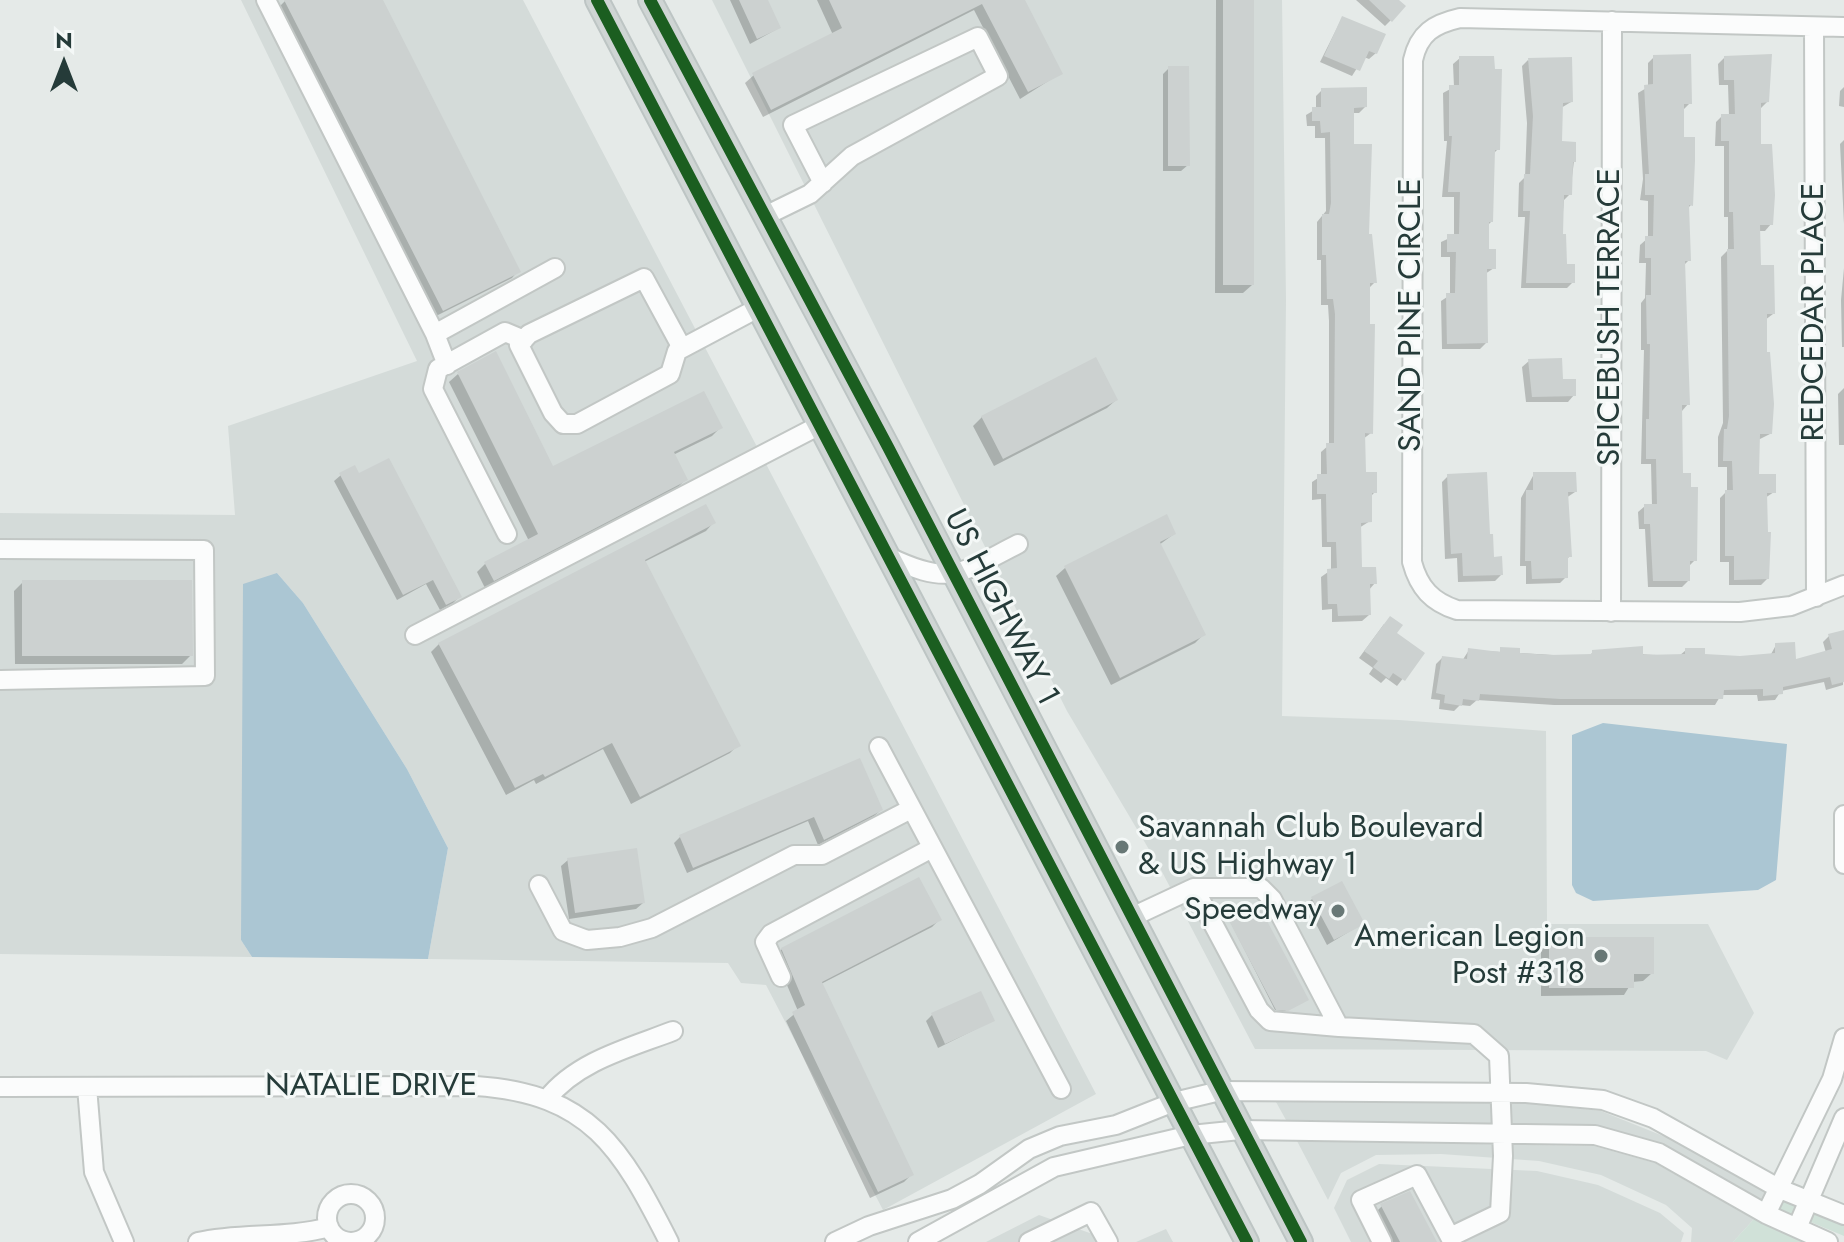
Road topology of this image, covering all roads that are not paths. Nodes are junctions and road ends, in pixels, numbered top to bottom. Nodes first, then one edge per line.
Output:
1 (266, 0) edge
2 (597, 0) edge
3 (650, 0) edge
4 (1612, 21) junction
5 (1814, 27) junction
6 (1844, 27) edge
7 (823, 183) junction
8 (765, 216) junction
9 (555, 268) dead end
10 (758, 308) junction
11 (435, 334) junction
12 (524, 340) junction
13 (682, 348) junction
14 (447, 365) junction
15 (820, 425) junction
16 (507, 534) dead end
17 (1018, 544) dead end
18 (0, 549) edge
19 (889, 557) junction
20 (954, 576) junction
21 (1844, 585) edge
22 (1816, 597) junction
23 (1611, 612) junction
24 (415, 635) dead end
25 (0, 680) edge
26 (879, 747) dead end
27 (911, 809) junction
28 (1844, 815) edge
29 (932, 848) junction
30 (1844, 864) edge
31 (539, 885) dead end
32 (1194, 888) junction
33 (1132, 917) junction
34 (781, 977) dead end
35 (1339, 1027) junction
36 (673, 1031) dead end
37 (1844, 1038) edge
38 (0, 1087) edge
39 (87, 1087) junction
40 (1061, 1089) dead end
41 (1220, 1091) junction
42 (1499, 1093) junction
43 (547, 1099) junction
44 (1174, 1102) junction
45 (1844, 1118) edge
46 (1240, 1130) junction
47 (1503, 1132) junction
48 (1191, 1135) junction
49 (1780, 1189) junction
50 (960, 1194) junction
51 (1809, 1201) junction
52 (970, 1214) junction
53 (1766, 1214) junction
54 (1844, 1215) edge
55 (329, 1227) dead end
56 (1797, 1228) junction
57 (1451, 1240) edge
58 (124, 1242) edge
59 (198, 1242) edge
60 (669, 1242) edge
61 (835, 1242) edge
62 (918, 1242) edge
63 (1029, 1242) edge
64 (1108, 1242) edge
65 (1247, 1242) edge
66 (1301, 1242) edge
67 (1382, 1242) edge
68 (1828, 1242) edge

1 - 11 street
2 - 10 main road
3 - 8 main road, US HIGHWAY 1
4 - 5 street, SAND PINE CIRCLE
4 - 23 street, SPICEBUSH TERRACE
4 - 23 street, SAND PINE CIRCLE
5 - 6 street, SAND PINE CIRCLE
5 - 22 street, REDCEDAR PLACE
7 - 7 street
7 - 8 street
8 - 20 main road, US HIGHWAY 1
9 - 11 street
10 - 13 street
10 - 15 main road
11 - 14 street
12 - 13 street
12 - 13 street
12 - 14 street
14 - 16 street
15 - 19 main road
15 - 24 street
17 - 20 street
18 - 25 street
19 - 20 street
19 - 44 main road
20 - 33 main road, US HIGHWAY 1
21 - 22 street, SAND PINE CIRCLE
22 - 23 street, SAND PINE CIRCLE
26 - 27 street
27 - 29 street
27 - 31 street
28 - 30 street
29 - 34 street
29 - 40 street
32 - 33 street
32 - 35 street
32 - 35 street
33 - 41 main road, US HIGHWAY 1
35 - 42 street
36 - 43 street
37 - 49 street
38 - 39 street, NATALIE DRIVE
39 - 43 street, NATALIE DRIVE
39 - 58 street
41 - 42 street
41 - 44 street
41 - 46 main road, US HIGHWAY 1
42 - 47 street
42 - 49 street
43 - 60 street, NATALIE DRIVE
44 - 48 main road
44 - 50 street
45 - 51 street
46 - 47 street
46 - 48 street
46 - 66 main road, US HIGHWAY 1
47 - 53 street
47 - 57 street
48 - 52 street
48 - 65 main road
49 - 51 street
49 - 53 street
50 - 52 street
50 - 61 street
51 - 54 street
51 - 56 street
52 - 62 street
53 - 56 street
55 - 59 street
56 - 68 street
57 - 67 street
63 - 64 street

